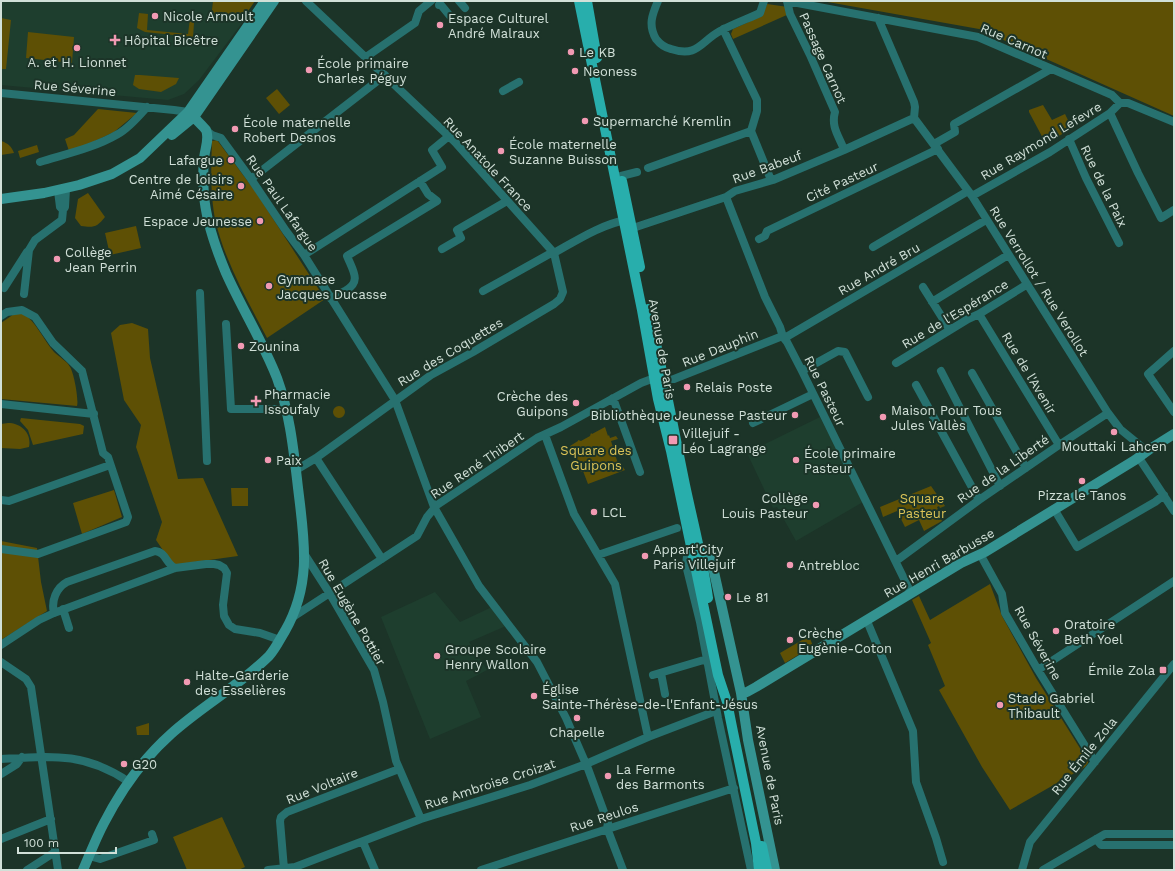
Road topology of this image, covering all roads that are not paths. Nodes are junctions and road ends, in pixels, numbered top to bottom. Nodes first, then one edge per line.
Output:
1 (265, 1) edge
2 (274, 1) edge
3 (306, 1) edge
4 (459, 1) edge
5 (579, 1) edge
6 (587, 1) edge
7 (658, 1) edge
8 (764, 1) edge
9 (787, 1) edge
10 (435, 3) edge
11 (465, 8) dead end
12 (450, 16) dead end
13 (878, 18) junction
14 (723, 29) junction
15 (366, 57) junction
16 (1051, 69) junction
17 (385, 76) junction
18 (519, 82) dead end
19 (503, 91) dead end
20 (1, 93) edge
21 (1120, 103) junction
22 (147, 107) junction
23 (1110, 114) junction
24 (191, 115) junction
25 (914, 118) junction
26 (1174, 122) edge
27 (206, 130) junction
28 (751, 131) junction
29 (449, 136) junction
30 (1069, 139) junction
31 (936, 146) junction
32 (843, 147) dead end
33 (40, 162) dead end
34 (648, 168) dead end
35 (637, 172) dead end
36 (621, 176) junction
37 (251, 179) junction
38 (771, 180) junction
39 (420, 181) junction
40 (62, 190) junction
41 (970, 194) junction
42 (726, 197) junction
43 (1, 199) edge
44 (507, 201) junction
45 (1174, 210) edge
46 (986, 220) junction
47 (627, 223) junction
48 (759, 239) dead end
49 (1119, 243) dead end
50 (873, 247) dead end
51 (442, 249) dead end
52 (28, 250) junction
53 (553, 253) junction
54 (304, 254) junction
55 (1008, 255) junction
56 (1026, 285) junction
57 (923, 287) dead end
58 (4, 288) dead end
59 (483, 291) dead end
60 (200, 293) dead end
61 (330, 298) junction
62 (932, 302) junction
63 (22, 310) junction
64 (979, 314) junction
65 (1, 316) edge
66 (226, 324) dead end
67 (950, 330) junction
68 (783, 337) junction
69 (1174, 351) edge
70 (896, 363) dead end
71 (802, 371) junction
72 (941, 371) dead end
73 (972, 373) dead end
74 (659, 380) junction
75 (916, 385) dead end
76 (813, 394) junction
77 (868, 397) dead end
78 (612, 398) junction
79 (395, 400) junction
80 (1, 404) edge
81 (286, 409) junction
82 (1174, 412) edge
83 (94, 414) junction
84 (1108, 414) junction
85 (753, 423) dead end
86 (1174, 434) edge
87 (545, 435) junction
88 (1059, 445) junction
89 (1143, 454) junction
90 (316, 458) junction
91 (207, 461) dead end
92 (110, 465) junction
93 (1026, 468) junction
94 (296, 470) junction
95 (640, 472) dead end
96 (1000, 486) junction
97 (1164, 495) junction
98 (1, 500) edge
99 (979, 500) junction
100 (434, 507) junction
101 (1054, 509) junction
102 (1174, 511) edge
103 (677, 528) dead end
104 (1, 549) edge
105 (696, 552) junction
106 (980, 554) junction
107 (305, 555) junction
108 (598, 555) junction
109 (382, 559) junction
110 (896, 562) junction
111 (175, 568) junction
112 (1174, 581) edge
113 (911, 593) junction
114 (330, 594) junction
115 (63, 610) junction
116 (54, 613) junction
117 (293, 617) junction
118 (867, 621) junction
119 (69, 628) dead end
120 (280, 640) junction
121 (1, 645) edge
122 (707, 659) junction
123 (1, 662) edge
124 (1174, 664) edge
125 (1038, 670) junction
126 (741, 693) junction
127 (665, 694) dead end
128 (716, 711) junction
129 (648, 737) junction
130 (41, 756) junction
131 (22, 757) junction
132 (1, 759) edge
133 (1095, 762) junction
134 (586, 765) junction
135 (398, 769) junction
136 (1, 774) edge
137 (129, 782) junction
138 (734, 788) junction
139 (420, 819) junction
140 (51, 820) junction
141 (607, 828) junction
142 (152, 834) dead end
143 (1174, 834) edge
144 (1, 839) edge
145 (1096, 839) junction
146 (363, 842) junction
147 (1174, 845) edge
148 (55, 852) junction
149 (89, 856) junction
150 (943, 862) dead end
151 (492, 868) edge
152 (284, 869) junction
153 (1022, 869) edge
154 (27, 870) edge
155 (58, 870) edge
156 (83, 870) edge
157 (268, 870) edge
158 (374, 870) edge
159 (481, 870) edge
160 (623, 870) edge
161 (751, 870) edge
162 (759, 870) edge
163 (767, 870) edge
164 (775, 870) edge
165 (1043, 870) edge

1 - 24 main road
2 - 24 main road
3 - 15 street, Rue Anatole France
4 - 11 street
5 - 47 main road
6 - 36 main road
7 - 14 street
8 - 14 street
9 - 13 street, Rue Carnot
9 - 32 street, Passage Carnot
10 - 12 street
10 - 15 street
13 - 16 street, Rue Carnot
13 - 25 street
14 - 28 street
15 - 17 street, Rue Anatole France
16 - 21 street, Rue Carnot
16 - 31 street, Cité Pasteur
17 - 29 street, Rue Anatole France
17 - 37 street
18 - 19 street
20 - 22 street, Rue Séverine
21 - 23 street, Rue Raymond Lefevre
21 - 26 street, Rue Carnot
22 - 24 street, Rue Séverine
22 - 33 street
23 - 30 street, Rue Raymond Lefevre
23 - 45 street
24 - 27 main road
24 - 40 main road
25 - 31 street, Rue Verrollot / Rue Verollot
25 - 38 street, Rue Babeuf
27 - 37 street, Rue Paul Lafargue
27 - 81 main road
28 - 34 street
28 - 38 street
29 - 39 street
29 - 44 street, Rue Anatole France
30 - 41 street, Rue Raymond Lefevre
30 - 49 street, Rue de la Paix
31 - 41 street, Rue Verrollot / Rue Verollot
31 - 48 street, Cité Pasteur
35 - 36 street
36 - 47 main road
37 - 54 street, Rue Paul Lafargue
38 - 42 street, Rue Babeuf
39 - 54 street
39 - 61 street
40 - 43 main road
40 - 52 street
41 - 46 street, Rue Verrollot / Rue Verollot
41 - 50 street, Rue Raymond Lefevre
42 - 47 street, Rue Babeuf
42 - 68 street, Rue Pasteur
44 - 51 street
44 - 53 street, Rue Anatole France
46 - 55 street, Rue Verrollot / Rue Verollot
46 - 68 street, Rue André Bru
47 - 53 street
47 - 74 main road, Avenue de Paris
52 - 58 street
52 - 63 street
53 - 59 street
53 - 79 street, Rue des Coquettes
54 - 61 street, Rue Paul Lafargue
55 - 56 street, Rue Verrollot / Rue Verollot
55 - 62 street
56 - 64 street, Rue de l'Espérance
56 - 84 street, Rue Verrollot / Rue Verollot
57 - 62 street
60 - 91 street
61 - 79 street, Rue Paul Lafargue
62 - 67 street
63 - 65 street
63 - 83 street
64 - 67 street, Rue de l'Espérance
64 - 88 street, Rue de l'Avenir
66 - 81 street
67 - 70 street, Rue de l'Espérance
68 - 71 street, Rue Pasteur
68 - 74 street, Rue Dauphin
69 - 82 street
71 - 76 street, Rue Pasteur
71 - 77 street
72 - 96 street
73 - 93 street
74 - 78 street, Rue René Thibert
74 - 105 main road, Avenue de Paris
75 - 99 street
76 - 85 street
76 - 110 street, Rue Pasteur
78 - 87 street, Rue René Thibert
78 - 95 street
79 - 90 street, Rue des Coquettes
79 - 100 street, Rue Paul Lafargue
80 - 83 street
81 - 94 main road
83 - 92 street
84 - 88 street, Rue de la Liberté
84 - 89 street, Rue Verrollot / Rue Verollot
86 - 89 main road, Rue Henri Barbusse
87 - 100 street, Rue René Thibert
87 - 108 street
88 - 93 street, Rue de la Liberté
89 - 97 street, Rue Verrollot / Rue Verollot
89 - 101 main road, Rue Henri Barbusse
90 - 94 street, Rue des Coquettes
90 - 109 street
92 - 98 street
92 - 104 street
93 - 96 street, Rue de la Liberté
94 - 107 main road
96 - 99 street, Rue de la Liberté
97 - 101 street
97 - 102 street, Rue Verrollot / Rue Verollot
99 - 110 street, Rue de la Liberté
100 - 109 street, Rue René Thibert
100 - 134 street, Rue Paul Lafargue
101 - 106 main road, Rue Henri Barbusse
103 - 108 street
105 - 122 street, Avenue de Paris
105 - 126 main road, Avenue de Paris
105 - 162 main road, Avenue de Paris
105 - 163 main road, Avenue de Paris
106 - 113 main road, Rue Henri Barbusse
106 - 125 street, Rue Séverine
107 - 114 street, Rue Eugène Pottier
107 - 117 main road
108 - 129 street
109 - 114 street, Rue René Thibert
110 - 113 street, Rue Pasteur
111 - 115 street
111 - 116 street
111 - 120 street
112 - 125 street
113 - 118 main road, Rue Henri Barbusse
114 - 117 street, Rue René Thibert
114 - 135 street, Rue Eugène Pottier
115 - 116 street
115 - 119 street
116 - 121 street
117 - 120 main road
118 - 126 main road, Rue Henri Barbusse
118 - 150 street
120 - 137 main road
122 - 127 street
122 - 128 street, Avenue de Paris
123 - 130 street
124 - 133 street, Rue Émile Zola
125 - 133 street, Rue Séverine
126 - 164 main road, Avenue de Paris
128 - 129 street, Rue Ambroise Croizat
128 - 138 street, Avenue de Paris
129 - 134 street, Rue Ambroise Croizat
130 - 131 street
130 - 137 street
130 - 140 street
131 - 132 street
131 - 136 street
133 - 153 street, Rue Émile Zola
134 - 139 street, Rue Ambroise Croizat
134 - 141 street, Rue Paul Lafargue
135 - 139 street, Rue Eugène Pottier
135 - 152 street, Rue Voltaire
137 - 149 main road
138 - 141 street, Rue Reulos
138 - 161 street, Avenue de Paris
139 - 146 street, Rue Ambroise Croizat
140 - 144 street
140 - 148 street
141 - 151 street, Rue Reulos
141 - 160 street, Rue Paul Lafargue
142 - 149 street
143 - 145 street
145 - 147 street
145 - 165 street
146 - 152 street, Rue Ambroise Croizat
146 - 158 street
148 - 154 street
148 - 155 street
149 - 156 main road
151 - 159 street, Rue Reulos
152 - 157 street, Rue Ambroise Croizat

